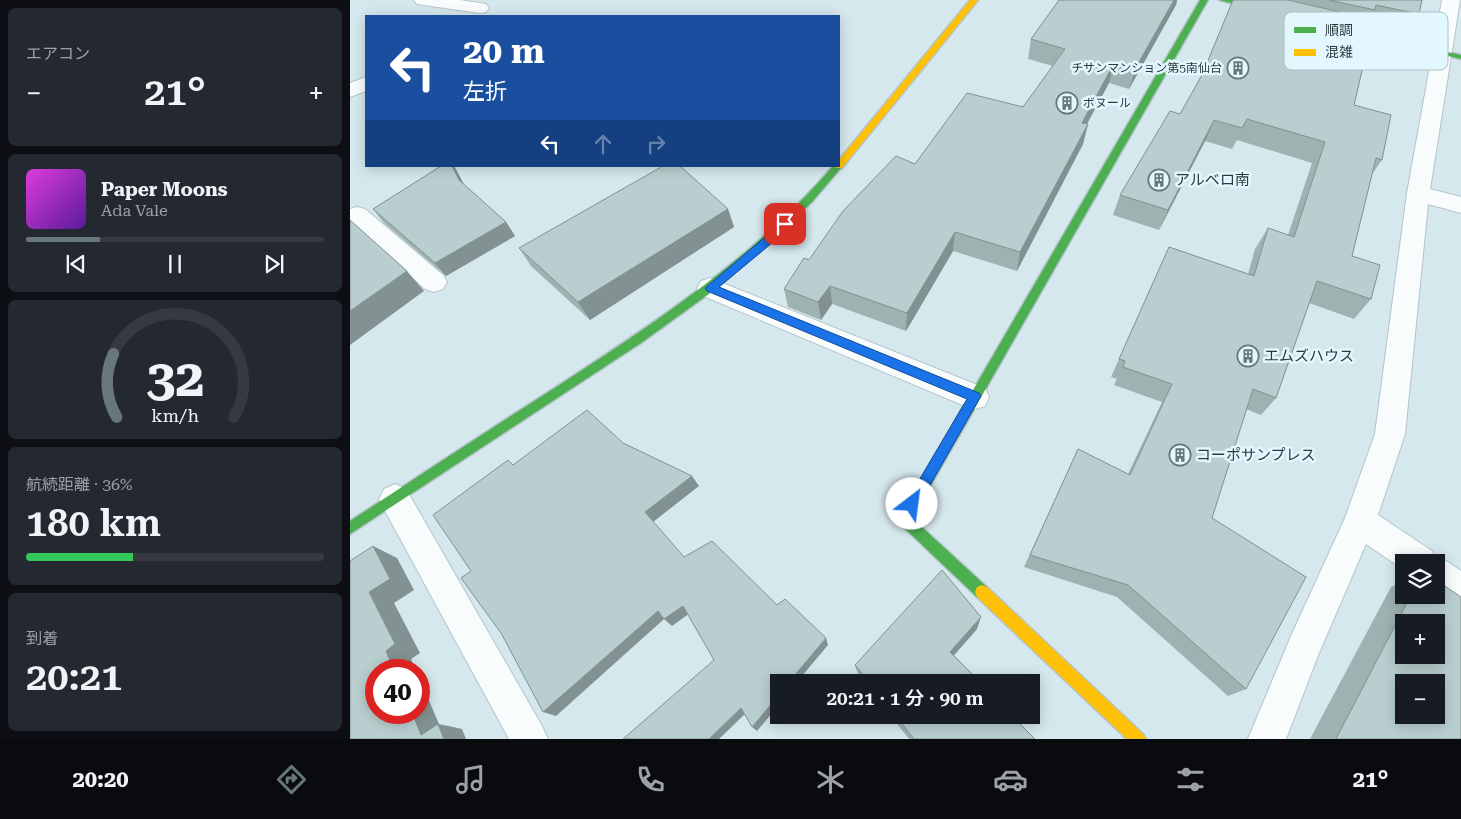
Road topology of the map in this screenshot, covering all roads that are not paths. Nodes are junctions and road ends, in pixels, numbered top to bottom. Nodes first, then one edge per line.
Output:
1 (423, 0) edge
2 (974, 0) edge
3 (1204, 0) edge
4 (1222, 0) edge
5 (1451, 0) edge
6 (480, 8) edge
7 (1280, 14) edge
8 (1452, 55) edge
9 (365, 84) edge
10 (350, 91) edge
11 (840, 165) edge
12 (838, 167) edge
13 (1418, 193) junction
14 (1461, 205) edge
15 (350, 218) edge
16 (434, 282) edge
17 (710, 288) junction
18 (975, 396) junction
19 (394, 498) junction
20 (1360, 521) junction
21 (350, 528) edge
22 (1408, 554) edge
23 (1445, 580) edge
24 (1461, 591) edge
25 (530, 739) edge
26 (1138, 739) edge
27 (1267, 739) edge

1 - 6 street
2 - 11 street
3 - 18 street
4 - 7 street
5 - 8 street
8 - 13 street
9 - 10 street
12 - 17 street
13 - 14 street
13 - 20 street
15 - 16 street
17 - 18 street
17 - 19 street
18 - 26 street
19 - 21 street
19 - 25 street
20 - 22 street
20 - 27 street
23 - 24 street

